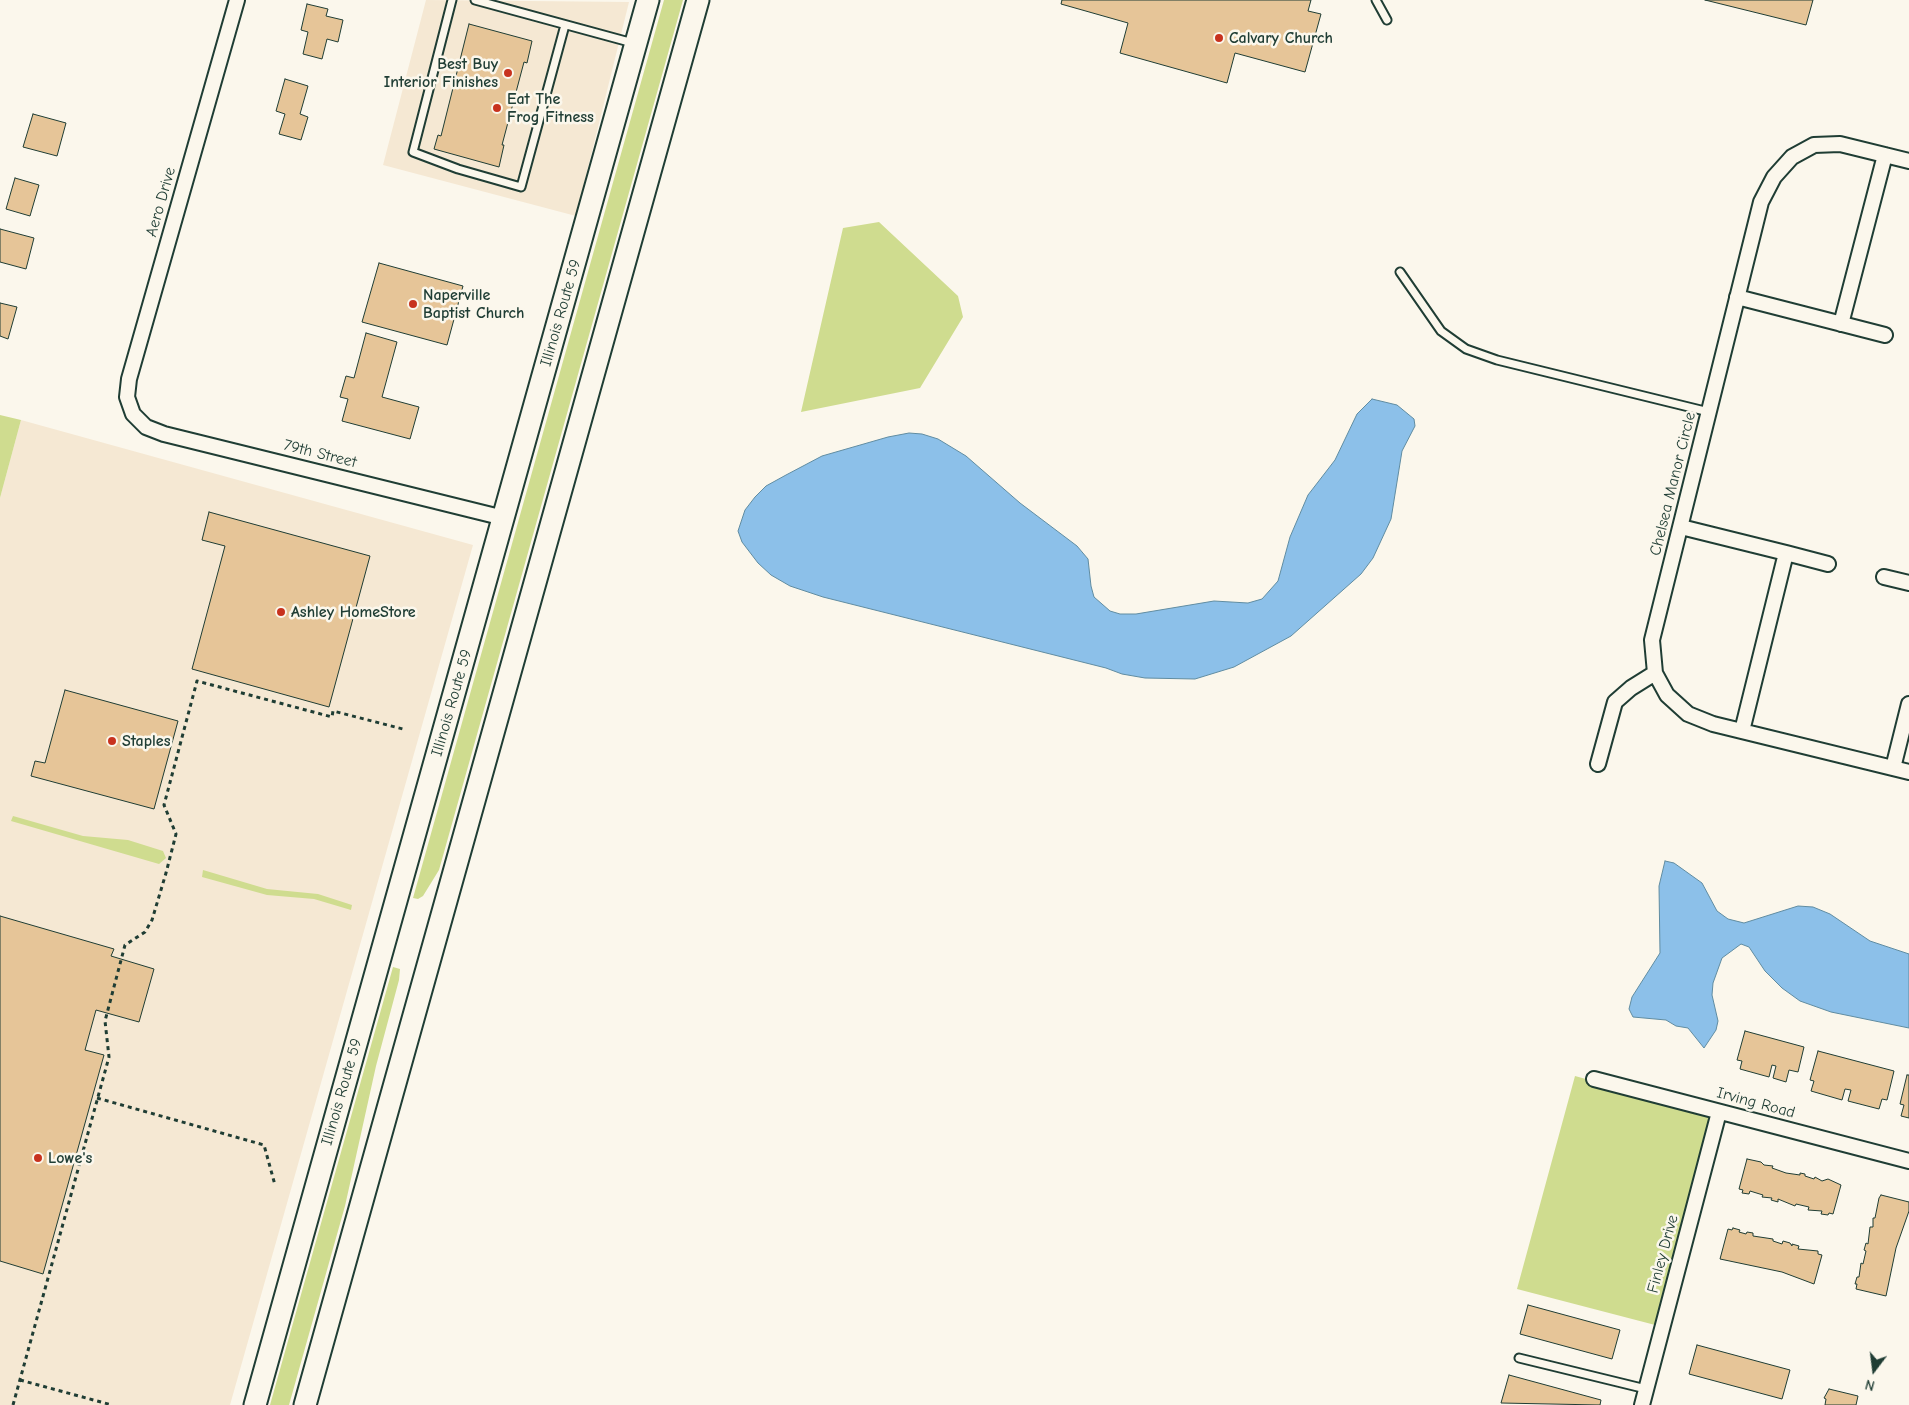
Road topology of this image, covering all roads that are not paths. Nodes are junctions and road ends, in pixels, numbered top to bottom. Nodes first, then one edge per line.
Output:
1 (237, 0) edge
2 (452, 0) edge
3 (475, 0) edge
4 (648, 0) edge
5 (698, 0) edge
6 (1376, 0) edge
7 (1387, 20) dead end
8 (565, 24) junction
9 (636, 44) junction
10 (1884, 155) junction
11 (1909, 161) edge
12 (1400, 272) dead end
13 (1737, 297) junction
14 (1841, 324) junction
15 (1885, 335) dead end
16 (1709, 412) junction
17 (133, 414) joint
18 (504, 518) junction
19 (1681, 527) junction
20 (1786, 553) junction
21 (1828, 564) dead end
22 (1884, 576) dead end
23 (1909, 583) edge
24 (1655, 673) junction
25 (1909, 704) edge
26 (1742, 731) junction
27 (1598, 764) dead end
28 (1893, 768) junction
29 (1909, 772) edge
30 (1594, 1079) dead end
31 (1719, 1112) junction
32 (1909, 1162) edge
33 (1519, 1358) dead end
34 (1646, 1389) junction
35 (255, 1405) edge
36 (305, 1405) edge
37 (1642, 1405) edge

1 - 17 street, Aero Drive
2 - 8 lane
3 - 8 lane
4 - 9 main road, Illinois Route 59
5 - 36 main road
6 - 7 lane
8 - 9 lane
9 - 18 main road, Illinois Route 59
10 - 11 street, Chelsea Manor Circle
10 - 13 street, Chelsea Manor Circle
10 - 14 street
12 - 16 lane
13 - 14 street
13 - 16 street, Chelsea Manor Circle
14 - 15 street
16 - 19 street, Chelsea Manor Circle
17 - 18 street, 79th Street
18 - 35 main road, Illinois Route 59
19 - 20 street
19 - 24 street, Chelsea Manor Circle
20 - 21 street
20 - 26 street
22 - 23 street
24 - 26 street, Chelsea Manor Circle
24 - 27 street
25 - 28 street
26 - 28 street, Chelsea Manor Circle
28 - 29 street, Chelsea Manor Circle
30 - 31 street, Irving Road
31 - 32 street, Irving Road
31 - 34 street, Finley Drive
33 - 34 lane
34 - 37 street, Finley Drive

